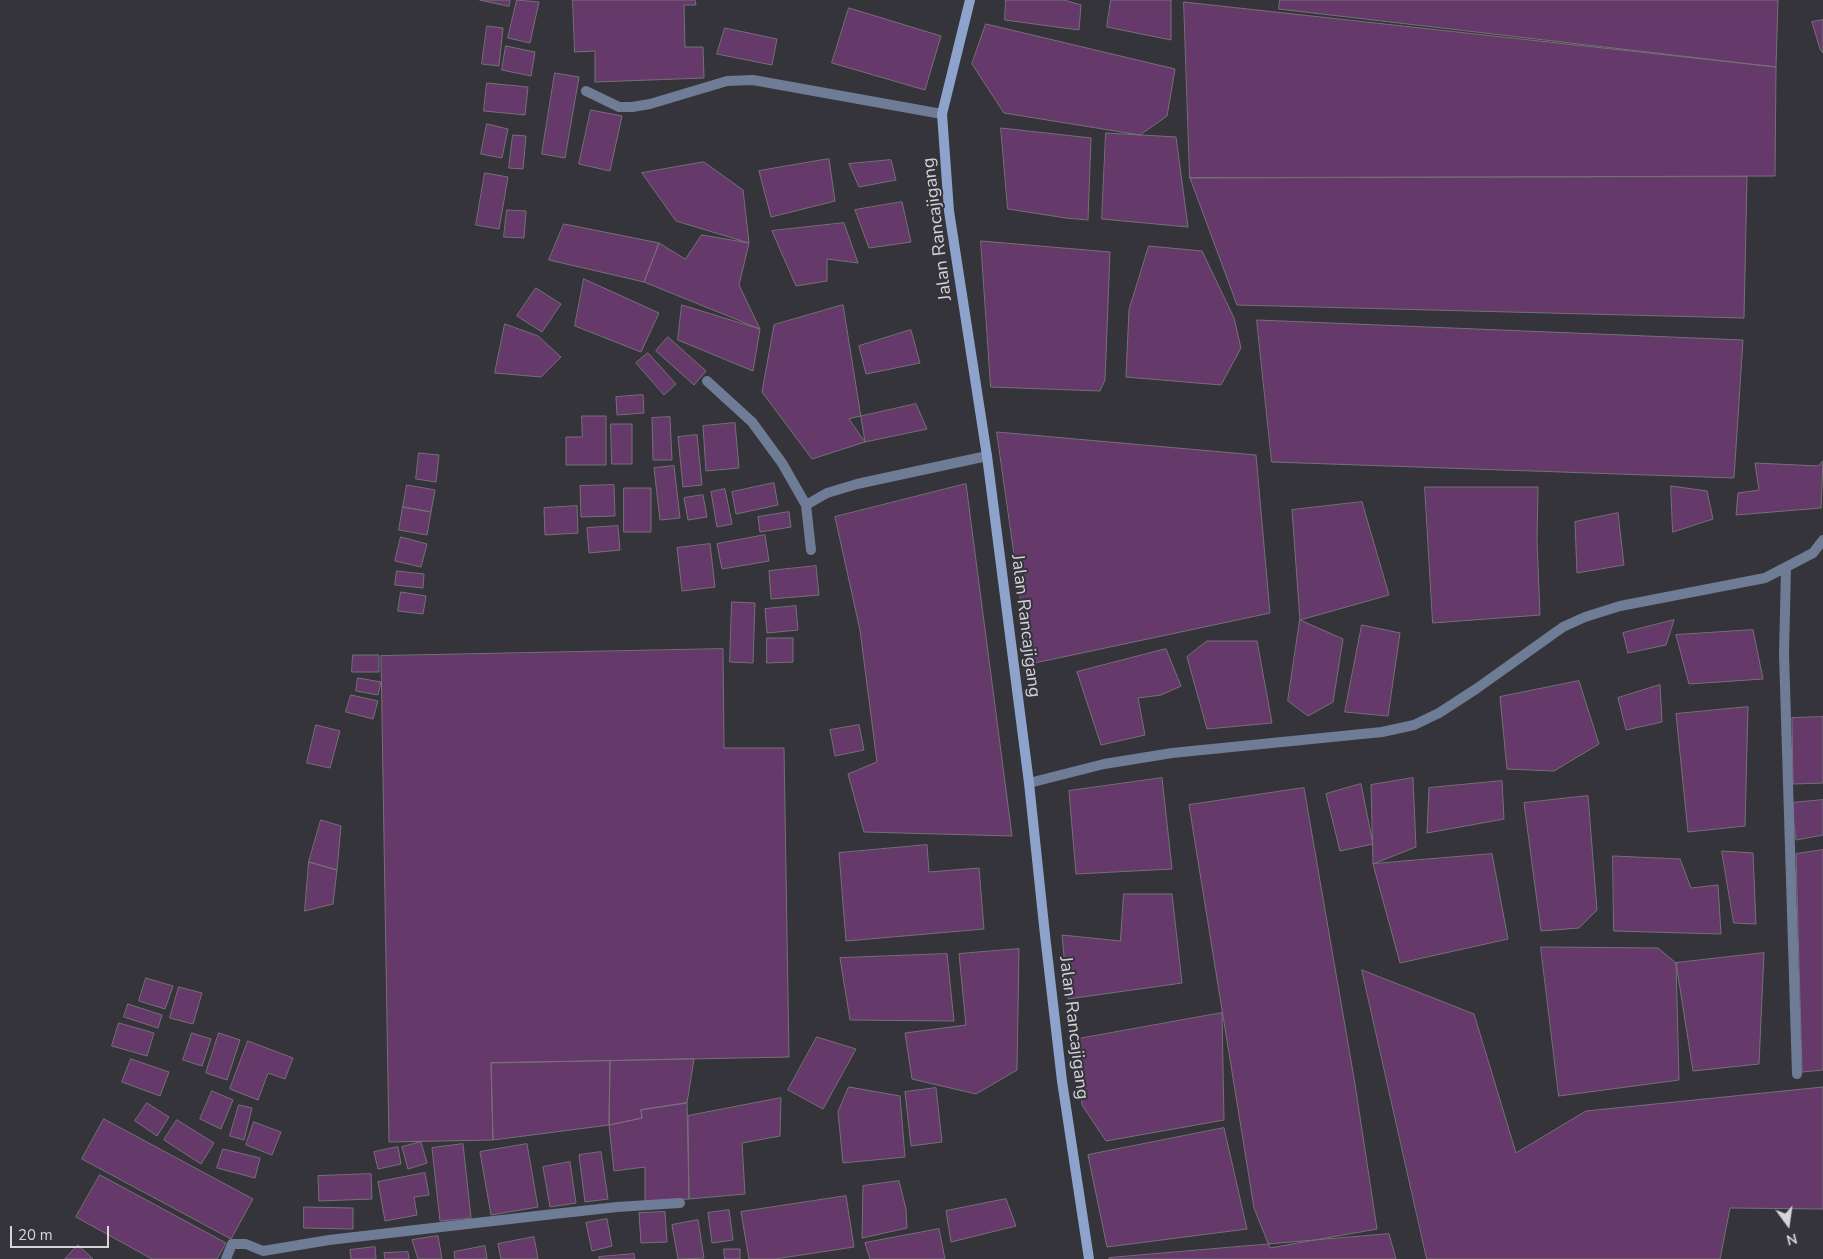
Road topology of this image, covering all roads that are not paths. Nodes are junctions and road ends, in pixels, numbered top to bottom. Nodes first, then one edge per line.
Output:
1 (970, 0) edge
2 (586, 91) dead end
3 (942, 114) junction
4 (707, 381) dead end
5 (987, 456) junction
6 (806, 505) junction
7 (1823, 540) edge
8 (811, 550) dead end
9 (1786, 568) junction
10 (1029, 783) junction
11 (1796, 1074) dead end
12 (680, 1203) dead end
13 (226, 1259) edge
14 (1089, 1259) edge

1 - 3 main road, Jalan Rancajigang
2 - 3 street
3 - 5 main road, Jalan Rancajigang
4 - 6 street
5 - 6 street
5 - 10 main road, Jalan Rancajigang
6 - 8 street
7 - 9 street
9 - 10 street
9 - 11 street
10 - 14 main road, Jalan Rancajigang
12 - 13 street

